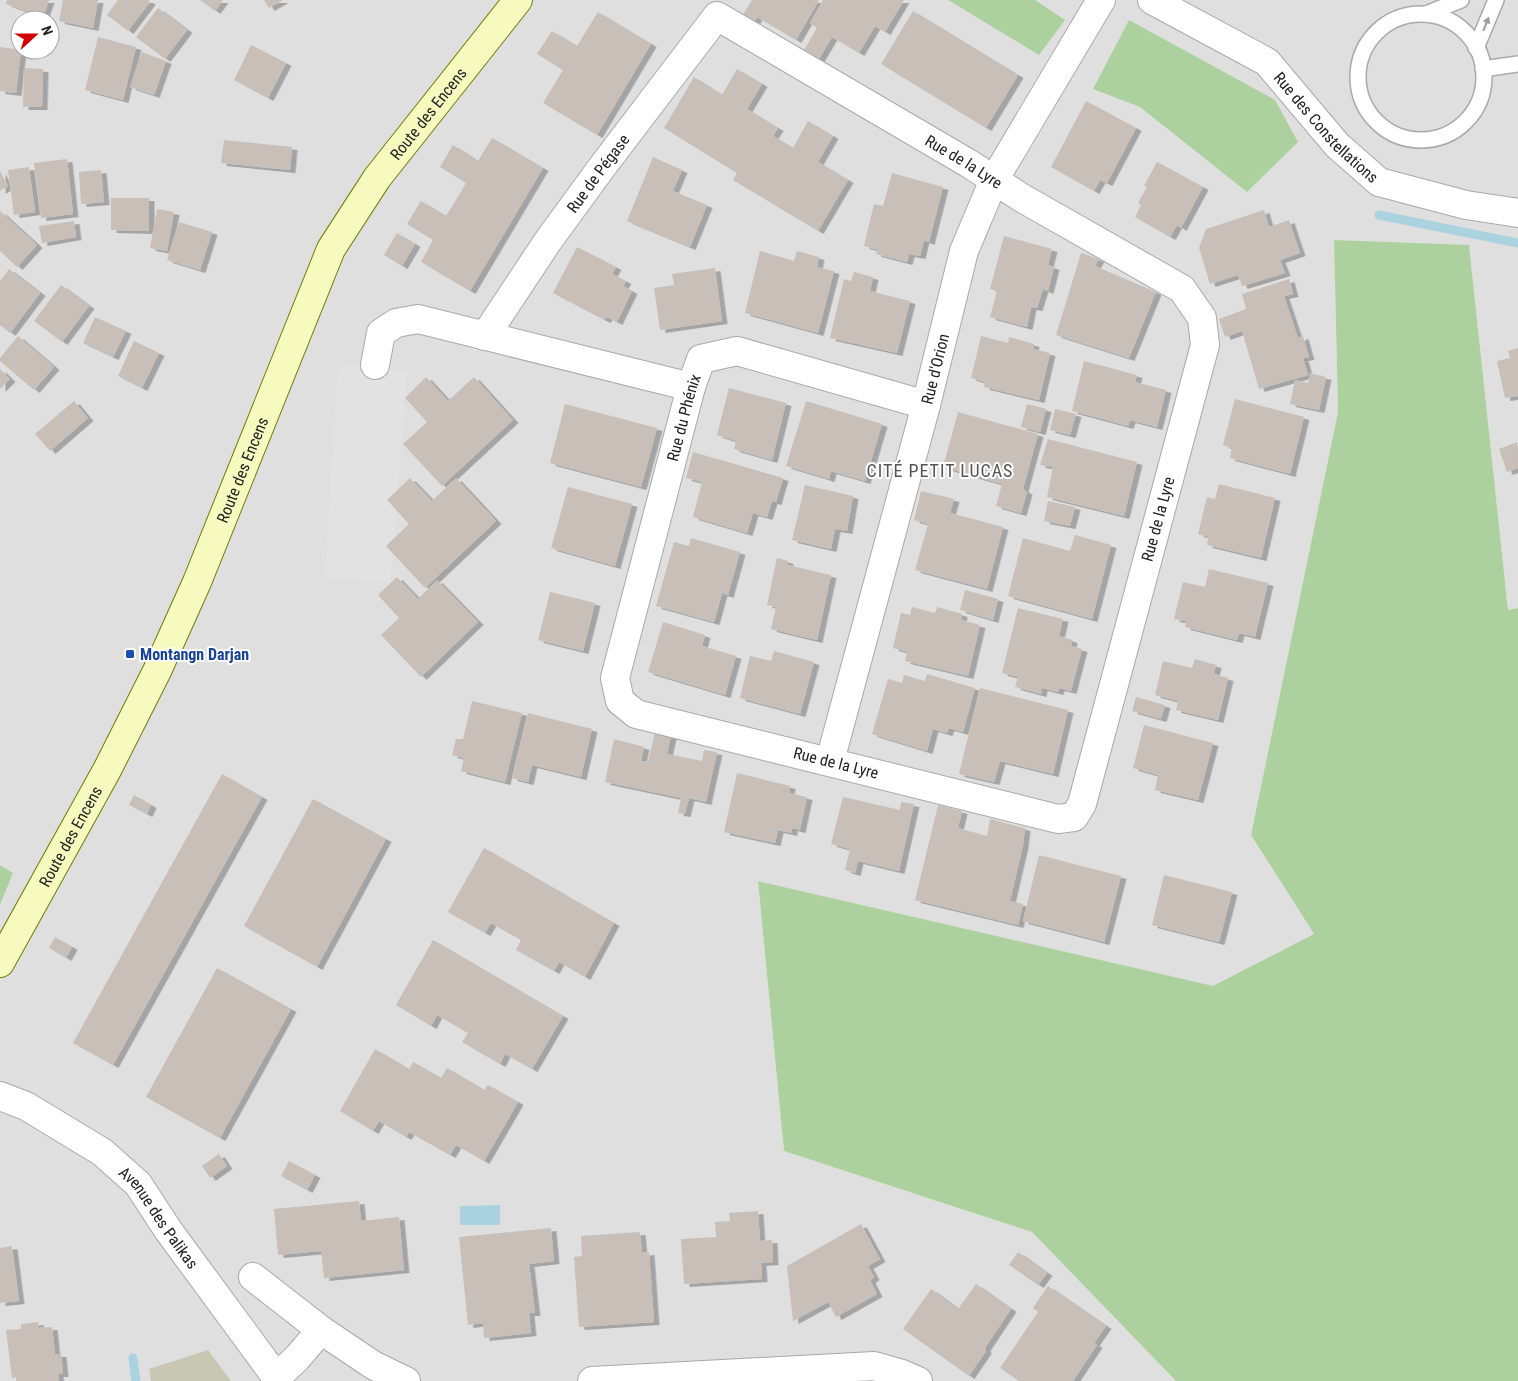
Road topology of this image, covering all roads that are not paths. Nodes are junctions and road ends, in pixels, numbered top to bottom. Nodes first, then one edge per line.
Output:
1 (518, 0) edge
2 (1101, 0) edge
3 (1152, 0) edge
4 (1461, 0) edge
5 (1496, 0) edge
6 (1426, 14) junction
7 (717, 16) joint
8 (1476, 48) junction
9 (1518, 64) edge
10 (1483, 69) junction
11 (994, 180) junction
12 (1518, 213) edge
13 (485, 336) junction
14 (375, 364) dead end
15 (691, 387) junction
16 (926, 405) junction
17 (620, 701) joint
18 (830, 761) junction
19 (0, 963) edge
20 (0, 1096) edge
21 (252, 1277) dead end
22 (322, 1330) junction
23 (278, 1379) edge
24 (406, 1381) edge
25 (592, 1381) edge
26 (918, 1381) edge

1 - 19 street, Route des Encens
2 - 11 street, Rue d'Orion
3 - 12 street, Rue des Constellations
4 - 6 lane
8 -> 5 lane
6 - 8 lane
6 - 10 lane
7 - 11 street, Rue de la Lyre
7 - 13 street, Rue de Pégase
8 - 10 lane
9 - 10 lane
11 - 16 street, Rue d'Orion
11 - 18 street, Rue de la Lyre
13 - 14 street
13 - 15 street
15 - 16 street, Rue du Phénix
15 - 17 street, Rue du Phénix
16 - 18 street, Rue d'Orion
17 - 18 street, Rue de la Lyre
20 - 23 street, Avenue des Palikas
21 - 22 street
22 - 23 street
22 - 24 street
25 - 26 street

